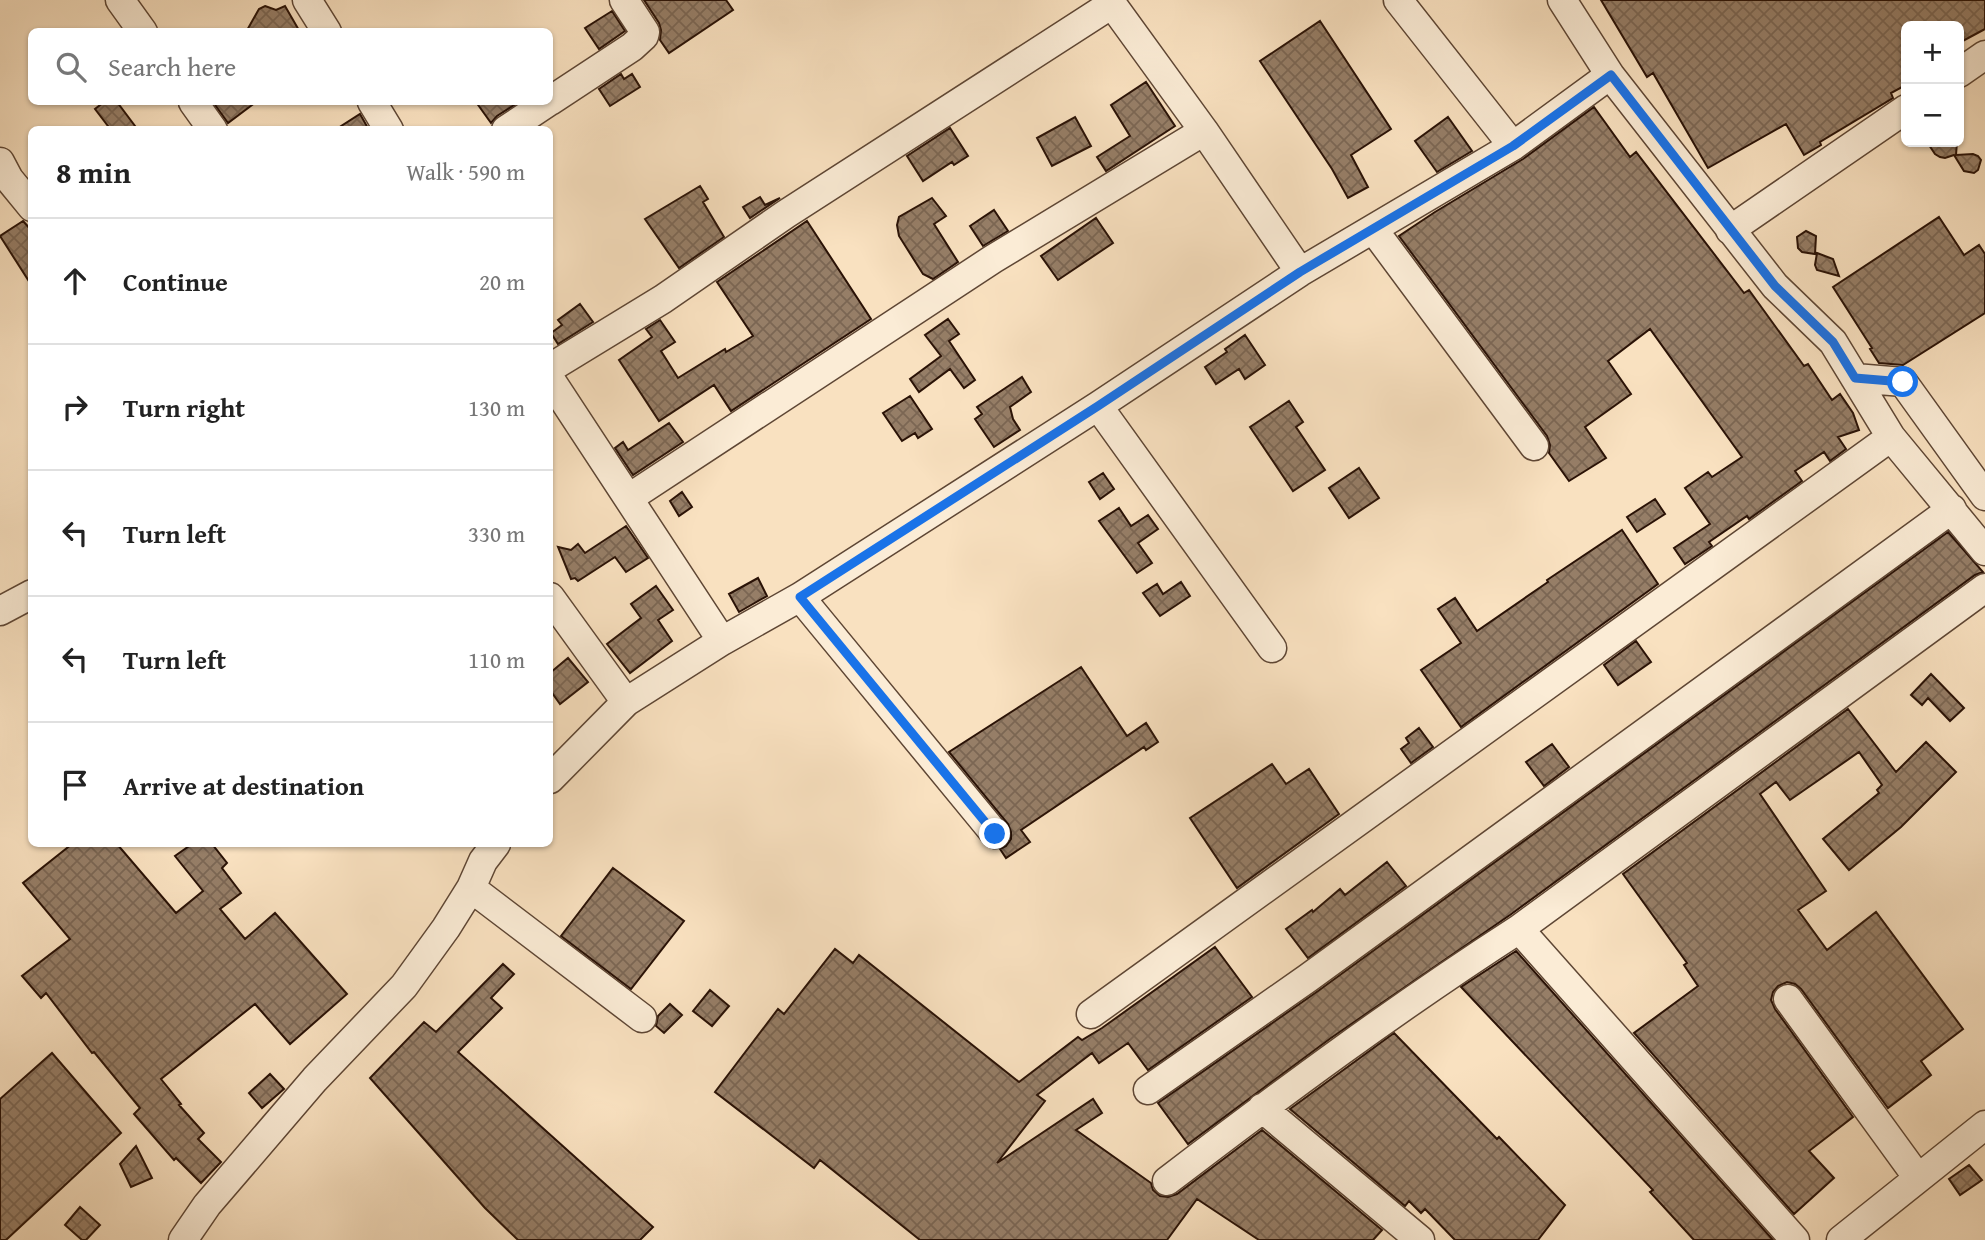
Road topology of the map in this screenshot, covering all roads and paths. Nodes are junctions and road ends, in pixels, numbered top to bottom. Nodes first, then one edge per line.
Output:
1 (120, 0) edge
2 (307, 0) edge
3 (624, 0) edge
4 (1398, 0) edge
5 (1562, 0) edge
6 (1110, 2) edge
7 (140, 28) edge
8 (324, 28) edge
9 (1985, 55) edge
10 (1964, 70) edge
11 (1611, 75) junction
12 (553, 98) edge
13 (195, 105) edge
14 (374, 105) edge
15 (543, 105) edge
16 (1901, 112) edge
17 (210, 126) edge
18 (387, 126) edge
19 (512, 126) edge
20 (1204, 131) junction
21 (1513, 146) junction
22 (0, 162) edge
23 (28, 202) edge
24 (1373, 229) junction
25 (1730, 230) junction
26 (1300, 272) junction
27 (553, 366) edge
28 (1855, 378) junction
29 (553, 384) edge
30 (1098, 406) junction
31 (1892, 437) junction
32 (1534, 446) dead end
33 (1985, 496) edge
34 (629, 498) junction
35 (1952, 509) junction
36 (1985, 551) edge
37 (1985, 588) edge
38 (28, 596) edge
39 (800, 597) junction
40 (553, 601) edge
41 (0, 611) edge
42 (722, 641) junction
43 (1272, 648) dead end
44 (626, 702) junction
45 (553, 776) edge
46 (995, 834) dead end
47 (494, 847) edge
48 (471, 888) junction
49 (1519, 929) junction
50 (1788, 999) dead end
51 (1091, 1014) dead end
52 (642, 1018) dead end
53 (1148, 1090) dead end
54 (1262, 1108) junction
55 (1985, 1125) edge
56 (1918, 1178) junction
57 (1167, 1181) dead end
58 (183, 1240) edge
59 (1420, 1240) edge
60 (1795, 1240) edge
61 (1841, 1240) edge

1 - 7 street
2 - 8 street
3 - 12 street
4 - 21 street
5 - 11 street
6 - 20 street
6 - 27 street
9 - 10 street
11 - 21 street
11 - 25 street
13 - 17 street
14 - 18 street
15 - 19 street
16 - 25 street
20 - 26 street
20 - 34 street
21 - 24 street
22 - 23 street
24 - 26 street
24 - 32 street
25 - 28 street
26 - 30 street
28 - 31 street
28 - 33 street
29 - 34 street
30 - 39 street
30 - 43 street
31 - 35 street
31 - 51 street
34 - 42 street
35 - 36 street
35 - 53 street
37 - 49 street
38 - 41 street
39 - 42 street
39 - 46 street
40 - 44 street
42 - 44 street
44 - 45 street
47 - 48 street
48 - 52 street
48 - 58 street
49 - 54 street
49 - 60 street
50 - 56 street
54 - 57 street
54 - 59 street
55 - 56 street
56 - 61 street

